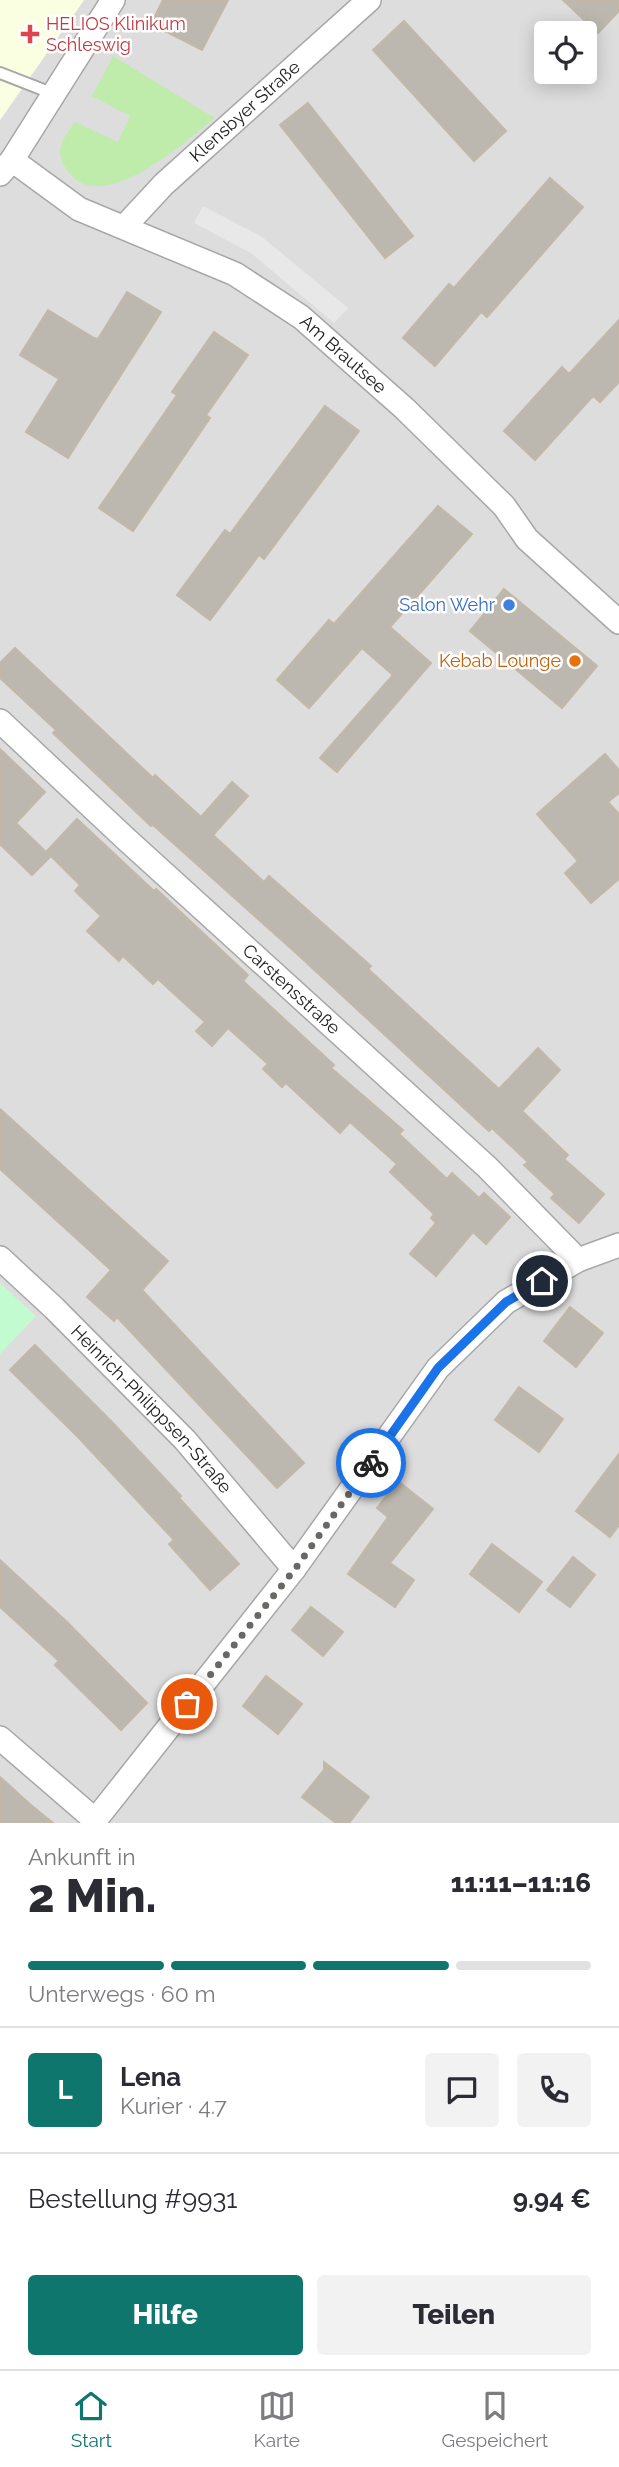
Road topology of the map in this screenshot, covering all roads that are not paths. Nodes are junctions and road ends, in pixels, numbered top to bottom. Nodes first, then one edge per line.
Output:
1 (113, 0) edge
2 (369, 0) edge
3 (0, 73) edge
4 (54, 94) junction
5 (6, 167) edge
6 (125, 226) junction
7 (619, 622) edge
8 (0, 721) edge
9 (619, 1245) edge
10 (0, 1258) edge
11 (578, 1260) junction
12 (295, 1569) junction
13 (0, 1738) edge
14 (94, 1822) edge

1 - 4 street
2 - 6 street, Klensbyer Straße
3 - 4 lane
4 - 5 street
5 - 6 street, Am Brautsee
6 - 7 street, Am Brautsee
8 - 11 street, Carstensstraße
9 - 11 street
10 - 12 street, Heinrich-Philippsen-Straße
11 - 12 street
12 - 14 street
13 - 14 street

